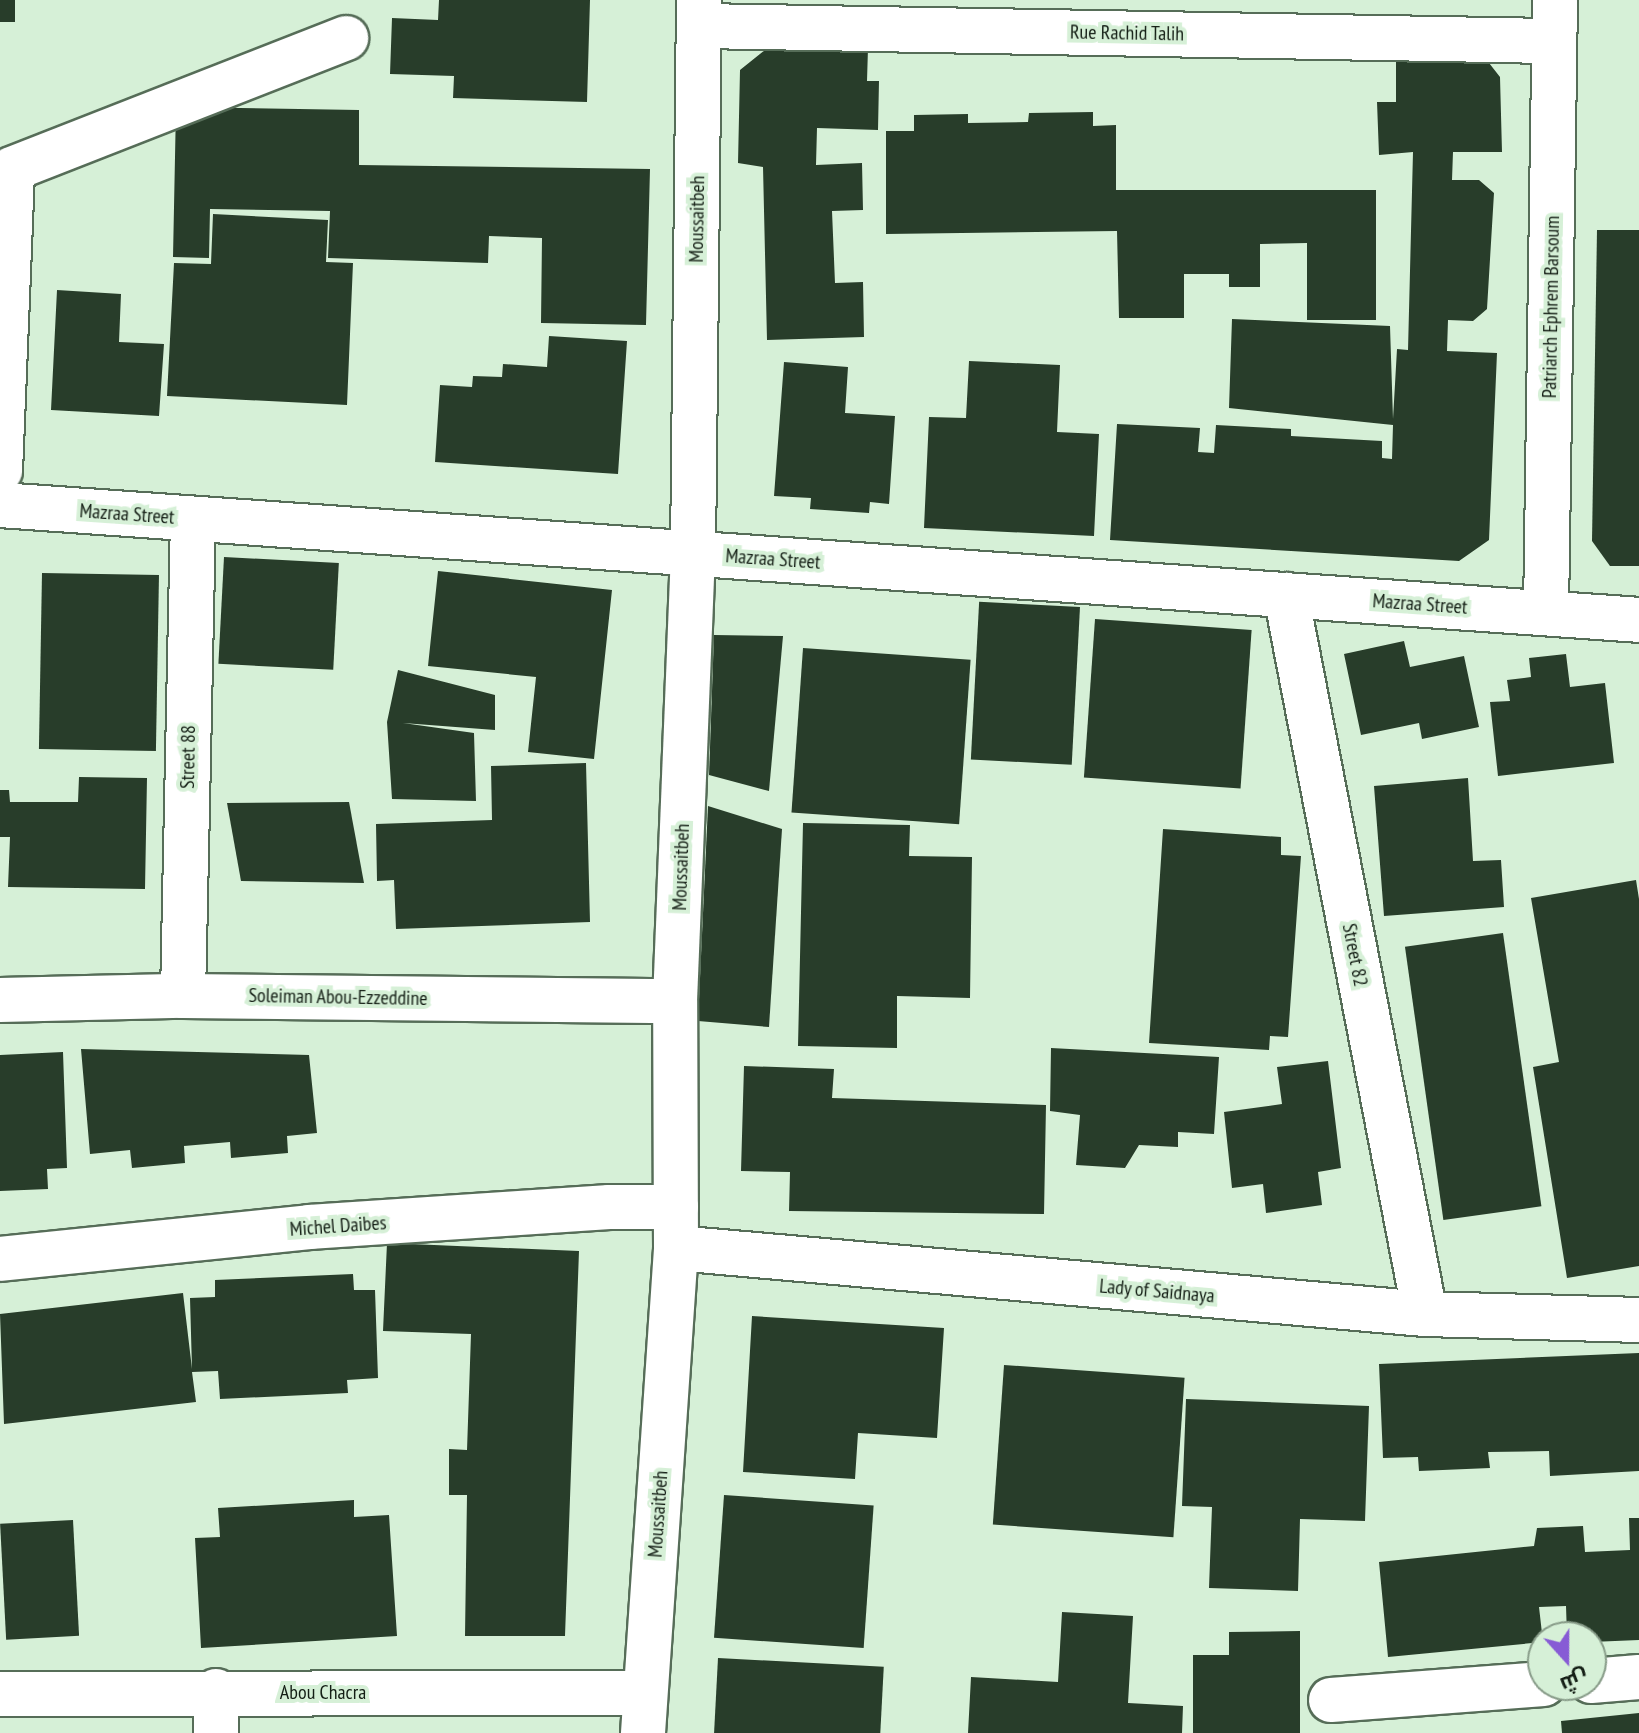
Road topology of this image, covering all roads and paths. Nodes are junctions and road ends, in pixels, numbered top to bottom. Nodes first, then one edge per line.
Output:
1 (700, 13) edge
2 (1555, 20) edge
3 (346, 38) dead end
4 (0, 471) edge
5 (0, 505) edge
6 (193, 519) junction
7 (693, 554) junction
8 (1286, 595) junction
9 (1546, 613) junction
10 (1639, 620) edge
11 (183, 996) junction
12 (0, 1000) edge
13 (675, 1001) junction
14 (676, 1228) junction
15 (0, 1259) edge
16 (1425, 1314) junction
17 (1639, 1320) edge
18 (1639, 1677) edge
19 (1607, 1680) edge
20 (1527, 1685) edge
21 (0, 1694) edge
22 (1331, 1700) dead end
23 (216, 1712) edge
24 (644, 1713) edge

1 - 2 street, Rue Rachid Talih
1 - 7 street, Moussaitbeh
2 - 9 street, Patriarch Ephrem Barsoum
3 - 4 street
5 - 6 street, Mazraa Street
6 - 7 street, Mazraa Street
6 - 11 street, Street 88
7 - 8 street, Mazraa Street
7 - 13 street, Moussaitbeh
8 - 9 street, Mazraa Street
8 - 16 street, Street 82
9 - 10 street, Mazraa Street
11 - 12 street, Soleiman Abou-Ezzeddine
11 - 13 street, Soleiman Abou-Ezzeddine
13 - 14 street, Moussaitbeh
14 - 15 street, Michel Daibes
14 - 16 street, Lady of Saidnaya
14 - 24 street, Moussaitbeh
16 - 17 street, Lady of Saidnaya
18 - 19 street
20 - 22 street
21 - 23 street, Abou Chacra
23 - 24 street, Abou Chacra

